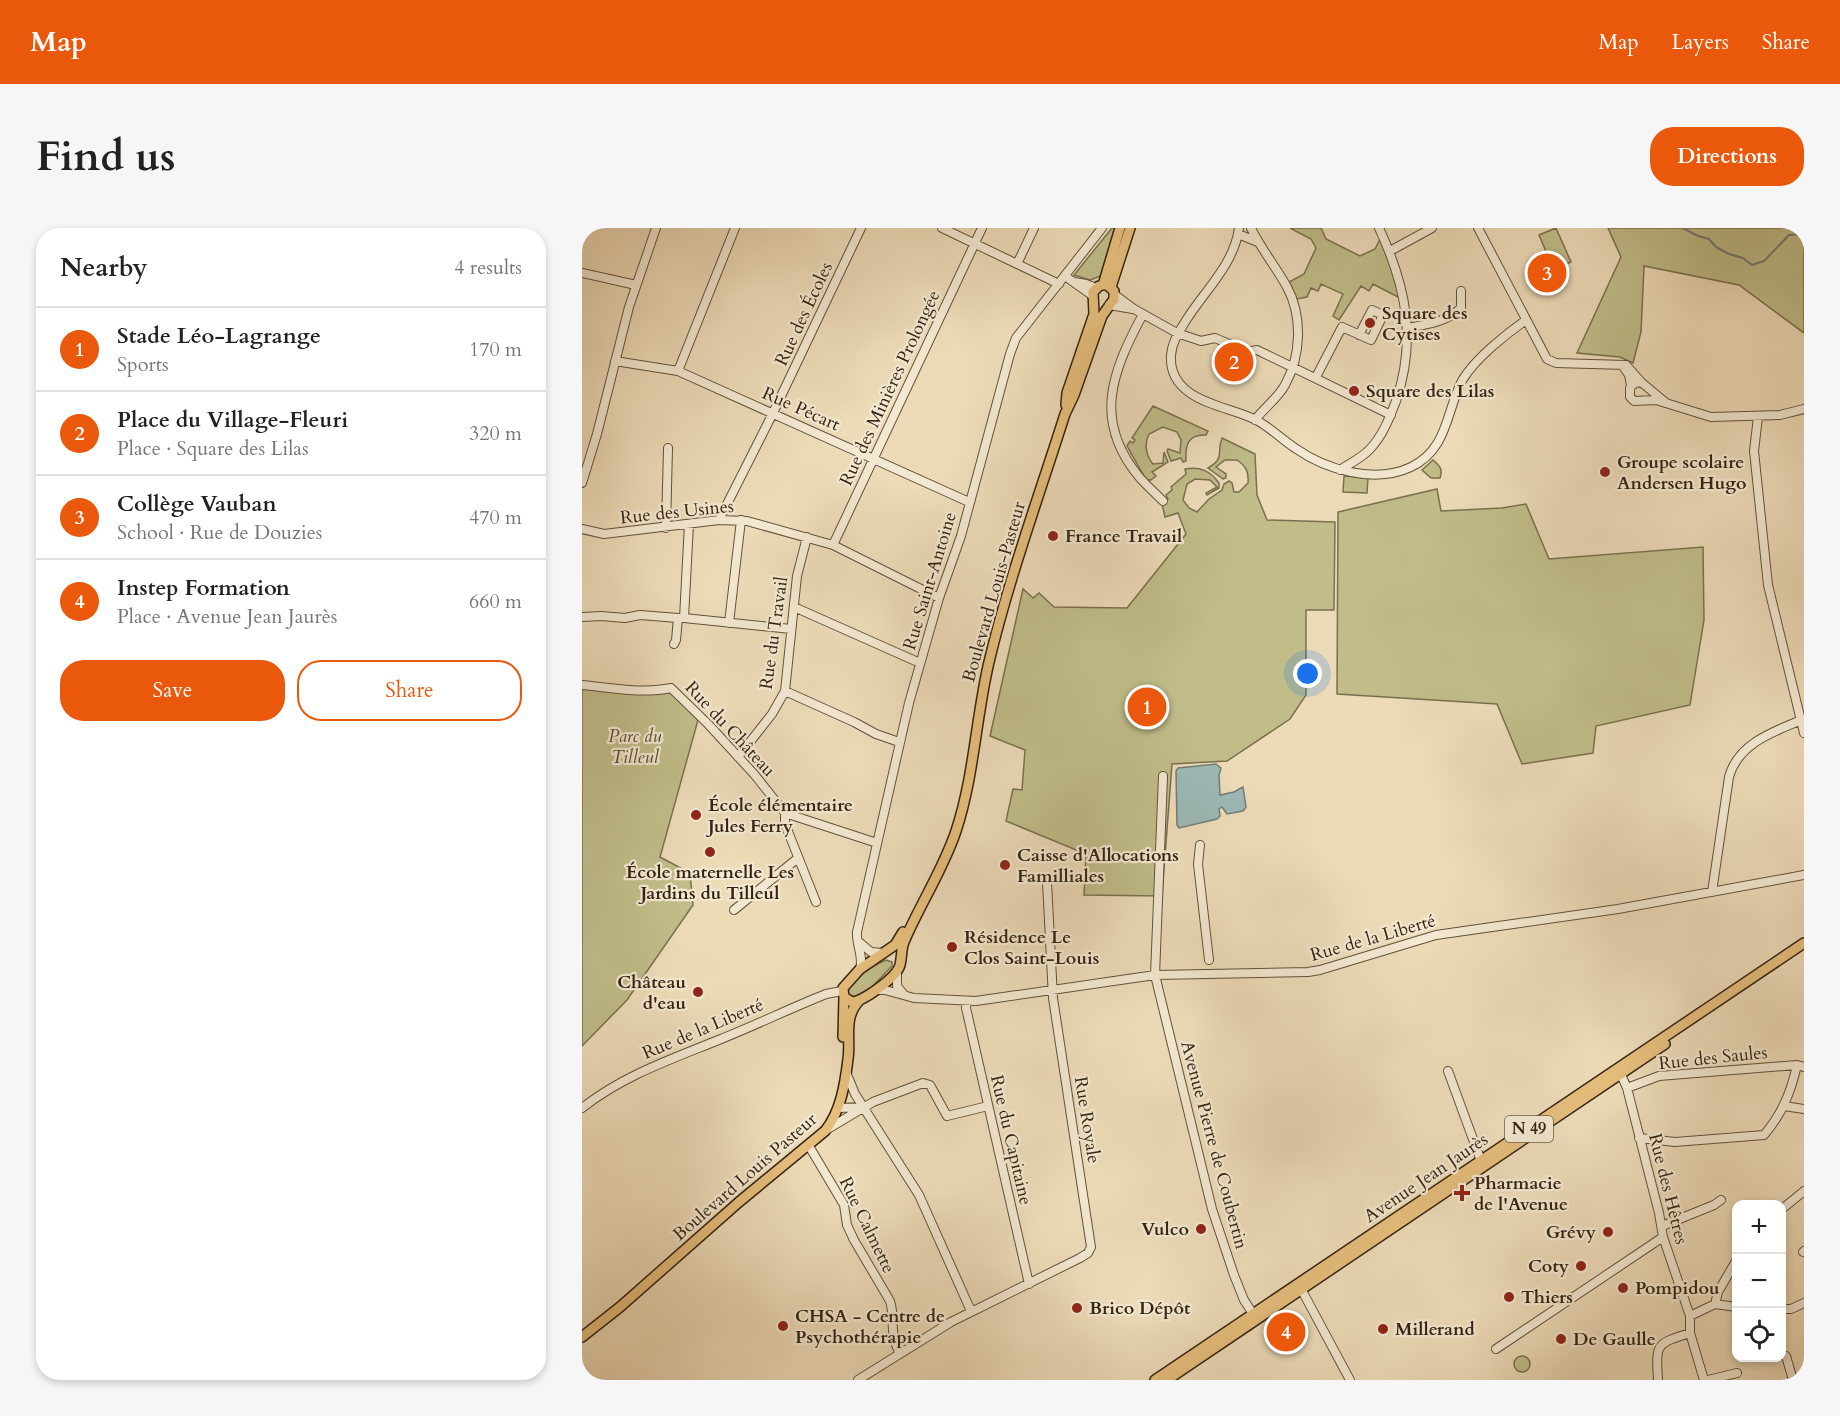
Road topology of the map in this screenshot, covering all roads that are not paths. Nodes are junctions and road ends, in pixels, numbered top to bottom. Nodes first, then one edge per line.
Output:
1 (656, 228) edge
2 (735, 228) edge
3 (861, 228) edge
4 (942, 228) edge
5 (982, 228) edge
6 (1034, 228) edge
7 (1102, 228) edge
8 (1120, 228) edge
9 (1130, 228) edge
10 (1251, 228) edge
11 (1379, 228) edge
12 (1432, 228) edge
13 (1478, 228) edge
14 (1238, 231) edge
15 (1258, 242) junction
16 (975, 244) junction
17 (1390, 251) junction
18 (1017, 264) junction
19 (582, 273) edge
20 (1065, 276) junction
21 (1059, 284) junction
22 (636, 285) junction
23 (1461, 291) dead end
24 (1102, 292) junction
25 (1109, 305) junction
26 (1134, 309) junction
27 (1143, 314) junction
28 (1526, 320) junction
29 (1408, 328) junction
30 (1178, 333) junction
31 (1359, 334) dead end
32 (615, 361) junction
33 (1621, 364) junction
34 (1292, 368) junction
35 (678, 371) junction
36 (1316, 377) junction
37 (1641, 382) junction
38 (1631, 385) junction
39 (1649, 388) junction
40 (1646, 400) junction
41 (1665, 402) junction
42 (1804, 410) edge
43 (773, 413) junction
44 (1065, 414) junction
45 (1391, 415) junction
46 (1758, 417) junction
47 (1256, 420) junction
48 (668, 448) dead end
49 (873, 458) junction
50 (1340, 470) junction
51 (582, 483) edge
52 (1163, 501) dead end
53 (969, 502) junction
54 (719, 520) junction
55 (741, 520) junction
56 (688, 524) junction
57 (666, 528) junction
58 (582, 529) edge
59 (807, 537) junction
60 (833, 545) junction
61 (939, 598) junction
62 (794, 608) junction
63 (582, 617) edge
64 (681, 618) junction
65 (729, 623) junction
66 (791, 629) junction
67 (674, 644) dead end
68 (920, 663) junction
69 (582, 686) edge
70 (785, 691) junction
71 (1803, 720) edge
72 (1804, 733) edge
73 (899, 742) junction
74 (738, 757) junction
75 (1163, 776) dead end
76 (785, 813) junction
77 (877, 843) junction
78 (1200, 845) dead end
79 (798, 858) junction
80 (1804, 875) edge
81 (1047, 882) dead end
82 (1712, 892) junction
83 (816, 902) dead end
84 (734, 910) dead end
85 (914, 919) junction
86 (857, 940) junction
87 (1804, 943) edge
88 (1804, 950) edge
89 (885, 952) junction
90 (900, 958) junction
91 (1209, 960) dead end
92 (860, 969) junction
93 (897, 971) junction
94 (1155, 975) junction
95 (876, 990) junction
96 (1053, 991) junction
97 (843, 994) junction
98 (905, 997) junction
99 (860, 1001) junction
100 (967, 1001) junction
101 (1801, 1066) edge
102 (1448, 1071) dead end
103 (1620, 1071) junction
104 (846, 1072) junction
105 (1627, 1088) junction
106 (988, 1106) junction
107 (1784, 1106) junction
108 (864, 1107) junction
109 (582, 1108) edge
110 (838, 1108) junction
111 (1804, 1109) edge
112 (825, 1131) junction
113 (1639, 1138) junction
114 (809, 1146) junction
115 (1481, 1161) junction
116 (1804, 1191) edge
117 (1435, 1196) junction
118 (1721, 1200) dead end
119 (1786, 1206) edge
120 (1662, 1226) junction
121 (1663, 1237) junction
122 (1732, 1269) edge
123 (1029, 1284) junction
124 (1299, 1286) junction
125 (1804, 1303) edge
126 (1715, 1304) junction
127 (1732, 1306) edge
128 (1786, 1309) edge
129 (971, 1311) junction
130 (1254, 1316) junction
131 (1690, 1316) junction
132 (1690, 1333) junction
133 (582, 1337) edge
134 (1496, 1349) dead end
135 (900, 1354) junction
136 (1786, 1356) edge
137 (1737, 1373) dead end
138 (1348, 1379) edge
139 (858, 1380) edge
140 (1155, 1380) edge
141 (1167, 1380) edge
142 (1658, 1380) edge
143 (1706, 1380) edge
144 (1793, 1380) edge

1 - 22 street
2 - 35 street
3 - 43 street, Rue des Écoles
4 - 16 street
5 - 16 street, Rue des Minières Prolongée
6 - 18 street
7 - 20 street, Rue Saint-Antoine
8 - 24 main road
9 - 24 main road
10 - 15 street
11 - 17 street
12 - 17 street
13 - 28 street
14 - 15 street
14 - 30 street
15 - 34 street
16 - 18 street
16 - 49 street, Rue des Minières Prolongée
17 - 29 street
18 - 21 street
19 - 22 street
20 - 21 street, Rue Saint-Antoine
20 - 24 street
21 - 53 street, Rue Saint-Antoine
22 - 32 street
23 - 29 street
24 - 25 main road, Boulevard Louis-Pasteur
24 - 25 main road
24 - 26 street
24 - 44 main road
25 - 26 street
25 - 44 main road, Boulevard Louis-Pasteur
26 - 27 street
27 - 30 street
27 - 52 street
28 - 33 street
28 - 50 street
29 - 45 street
30 - 34 street
30 - 47 street
31 - 36 street
32 - 35 street, Rue Pécart
32 - 51 street
33 - 37 street
33 - 38 street
34 - 36 street
34 - 47 street
35 - 43 street, Rue Pécart
36 - 45 street
37 - 38 street
37 - 39 street
38 - 40 street
39 - 40 street
39 - 41 street
40 - 41 street
41 - 46 street
42 - 46 street
43 - 49 street, Rue Pécart
43 - 54 street, Rue des Écoles
44 - 85 main road, Boulevard Louis-Pasteur
45 - 50 street
46 - 71 street
47 - 50 street
48 - 57 street
49 - 53 street, Rue Pécart
49 - 60 street, Rue des Minières Prolongée
53 - 61 street, Rue Saint-Antoine
54 - 55 street, Rue des Usines
54 - 56 street, Rue des Usines
55 - 59 street, Rue des Usines
55 - 65 street
56 - 57 street, Rue des Usines
56 - 64 street
57 - 58 street, Rue des Usines
59 - 60 street, Rue des Usines
59 - 62 street, Rue du Travail
60 - 61 street, Rue des Usines
61 - 68 street, Rue Saint-Antoine
62 - 66 street, Rue du Travail
62 - 68 street
63 - 64 street
64 - 65 street
64 - 67 street
65 - 66 street
66 - 70 street, Rue du Travail
68 - 73 street, Rue Saint-Antoine
69 - 74 street, Rue du Château
70 - 73 street
70 - 74 street, Rue du Travail
71 - 72 street
71 - 82 street
73 - 77 street, Rue Saint-Antoine
74 - 76 street, Rue du Château
75 - 94 street, Avenue Pierre de Coubertin
76 - 77 street
76 - 79 street
77 - 86 street, Rue Saint-Antoine
78 - 91 street
79 - 83 street
79 - 84 street
80 - 82 street, Rue de la Liberté
81 - 96 street, Rue Royale
82 - 94 street, Rue de la Liberté
85 - 89 main road
85 - 90 main road, Boulevard Louis-Pasteur
86 - 89 street
86 - 92 street, Rue Saint-Antoine
87 - 103 main road, Avenue Jean Jaurès / N 49
88 - 103 main road, Avenue Jean Jaurès / N 49
89 - 90 main road
89 - 92 main road
90 - 93 main road, Boulevard Louis-Pasteur
92 - 97 main road
93 - 95 main road
93 - 98 street
94 - 96 street, Rue de la Liberté
94 - 130 street, Avenue Pierre de Coubertin
95 - 98 street, Rue de la Liberté
95 - 99 main road
96 - 100 street, Rue de la Liberté
96 - 123 street, Rue Royale
97 - 99 main road
97 - 104 main road
97 - 109 street, Rue de la Liberté
98 - 100 street, Rue de la Liberté
99 - 104 main road, Boulevard Louis Pasteur
100 - 106 street, Rue du Capitaine
101 - 105 street, Rue des Saules
101 - 107 street
102 - 115 street
103 - 105 street, Rue des Hêtres
103 - 115 main road, Avenue Jean Jaurès / N 49
103 - 117 main road, Avenue Jean Jaurès / N 49
104 - 108 street
104 - 110 main road, Boulevard Louis Pasteur
105 - 113 street, Rue des Hêtres
106 - 108 street
106 - 123 street, Rue du Capitaine
107 - 111 street
107 - 113 street
108 - 110 street
108 - 112 street
108 - 129 street
110 - 112 main road, Boulevard Louis Pasteur
112 - 114 main road, Boulevard Louis Pasteur
113 - 120 street, Rue des Hêtres
114 - 133 main road, Boulevard Louis Pasteur
114 - 135 street, Rue Calmette
115 - 117 main road, Avenue Jean Jaurès / N 49
116 - 119 street
117 - 124 main road, Avenue Jean Jaurès / N 49
118 - 120 street
120 - 121 street, Rue des Hêtres
121 - 131 street, Rue des Hêtres
121 - 134 street
122 - 126 street
123 - 129 street
124 - 130 main road, Avenue Jean Jaurès / N 49
124 - 138 street
125 - 128 street
126 - 127 street
126 - 131 street
129 - 135 street
130 - 140 main road, Avenue Jean Jaurès / N 49
130 - 141 main road, Avenue Jean Jaurès / N 49
131 - 132 street, Rue des Hêtres
132 - 142 street
132 - 143 street, Rue des Hêtres
135 - 139 street
136 - 144 street
137 - 143 street

